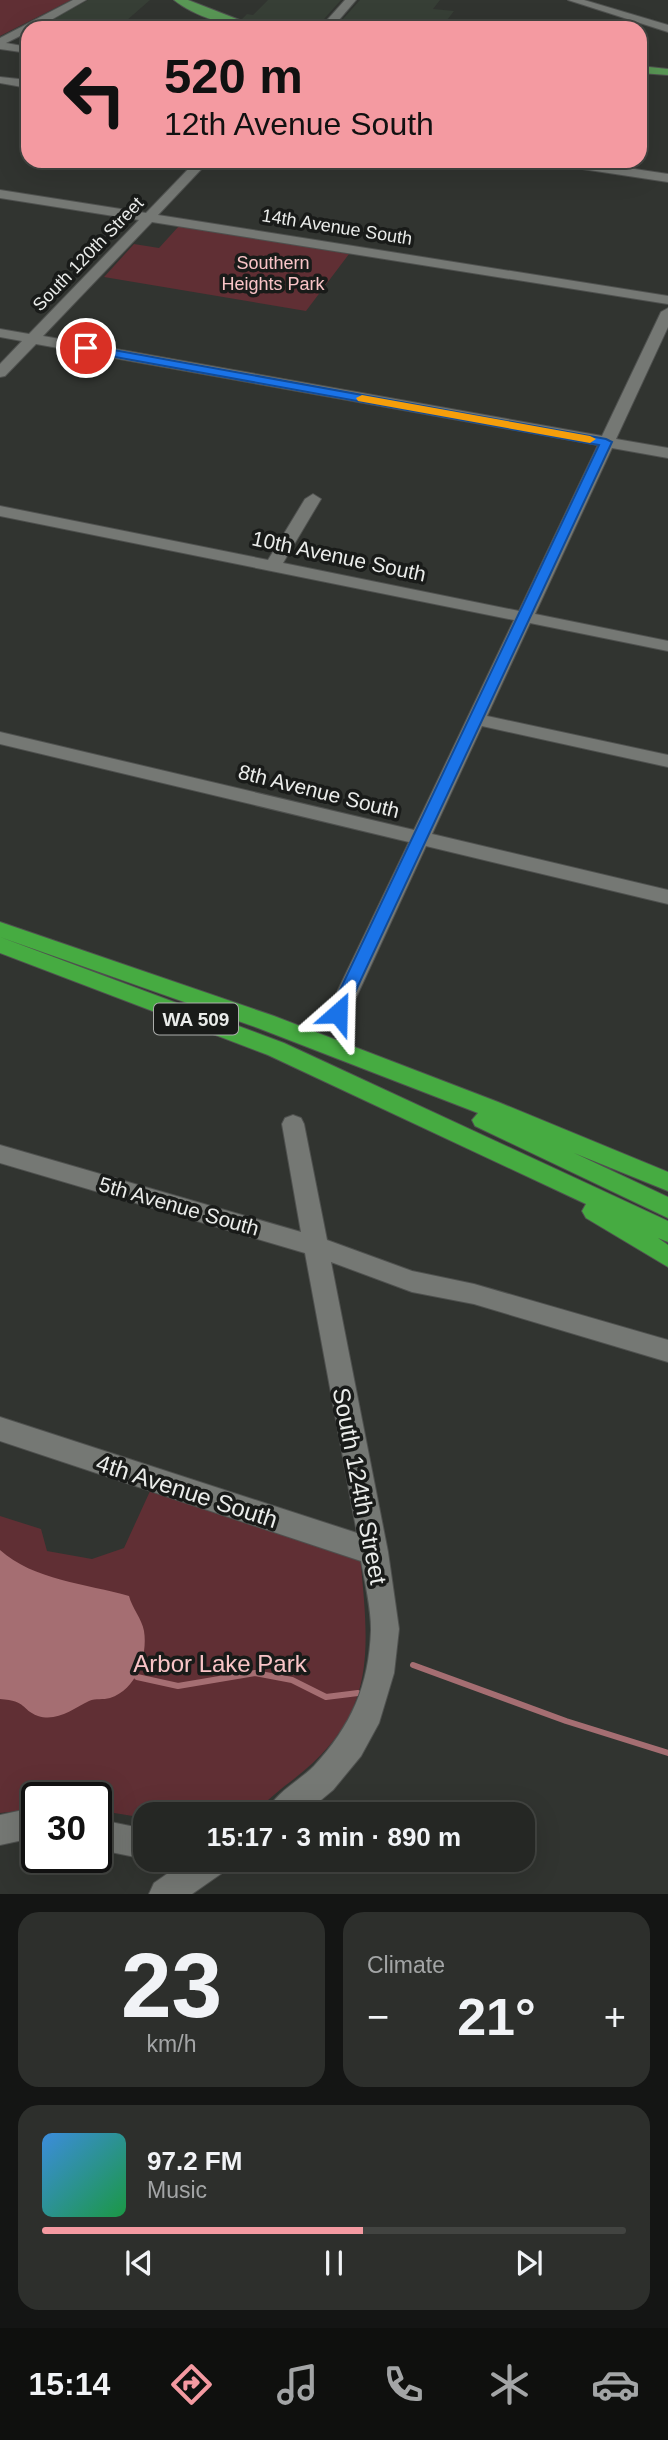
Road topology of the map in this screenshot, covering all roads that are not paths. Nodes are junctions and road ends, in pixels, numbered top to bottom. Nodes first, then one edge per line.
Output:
1 (81, 0) edge
2 (179, 0) edge
3 (351, 0) edge
4 (573, 0) edge
5 (41, 21) edge
6 (231, 21) edge
7 (332, 21) edge
8 (642, 21) edge
9 (647, 23) edge
10 (668, 29) edge
11 (21, 32) edge
12 (0, 46) edge
13 (21, 49) edge
14 (647, 70) edge
15 (668, 72) edge
16 (0, 80) edge
17 (21, 83) edge
18 (197, 168) edge
19 (602, 168) edge
20 (668, 178) edge
21 (0, 194) edge
22 (151, 216) junction
23 (668, 300) edge
24 (668, 312) edge
25 (0, 333) edge
26 (34, 339) junction
27 (0, 373) edge
28 (606, 442) junction
29 (668, 453) edge
30 (313, 499) dead end
31 (0, 511) edge
32 (274, 566) junction
33 (525, 617) junction
34 (668, 646) edge
35 (475, 719) junction
36 (0, 738) edge
37 (668, 761) edge
38 (420, 839) junction
39 (668, 897) edge
40 (0, 929) edge
41 (0, 946) edge
42 (338, 1013) dead end
43 (339, 1051) junction
44 (388, 1102) junction
45 (293, 1124) dead end
46 (0, 1154) edge
47 (668, 1182) edge
48 (668, 1208) edge
49 (668, 1232) edge
50 (314, 1246) junction
51 (668, 1257) edge
52 (668, 1351) edge
53 (0, 1429) edge
54 (374, 1552) junction
55 (295, 1802) edge
56 (21, 1825) edge
57 (0, 1830) edge
58 (112, 1837) edge
59 (133, 1842) edge
60 (189, 1872) edge
61 (165, 1894) edge

1 - 5 street
2 - 6 main road
3 - 7 street
4 - 8 street
9 - 10 street
11 - 12 street
12 - 13 street
14 - 15 main road
16 - 17 street
18 - 22 street, South 120th Street
19 - 20 street
21 - 22 street, 14th Avenue South
22 - 23 street, 14th Avenue South
22 - 26 street, South 120th Street
24 - 28 street
25 - 26 street
26 - 27 street, South 120th Street
26 - 28 street
28 - 29 street
28 - 33 street
30 - 32 street
31 - 32 street, 10th Avenue South
32 - 33 street, 10th Avenue South
33 - 34 street, 10th Avenue South
33 - 35 street
35 - 37 street
35 - 38 street
36 - 38 street, 8th Avenue South
38 - 39 street, 8th Avenue South
38 - 42 street
40 - 43 highway, WA 509
41 - 44 highway, WA 509
43 - 47 highway
43 - 48 highway, WA 509
44 - 49 highway, WA 509
44 - 51 highway
45 - 50 street, South 124th Street
46 - 50 street, 5th Avenue South
50 - 52 street, 5th Avenue South
50 - 54 street, South 124th Street
53 - 54 street, 4th Avenue South
54 - 55 street, South 124th Street
56 - 57 street
58 - 59 street
60 - 61 street

